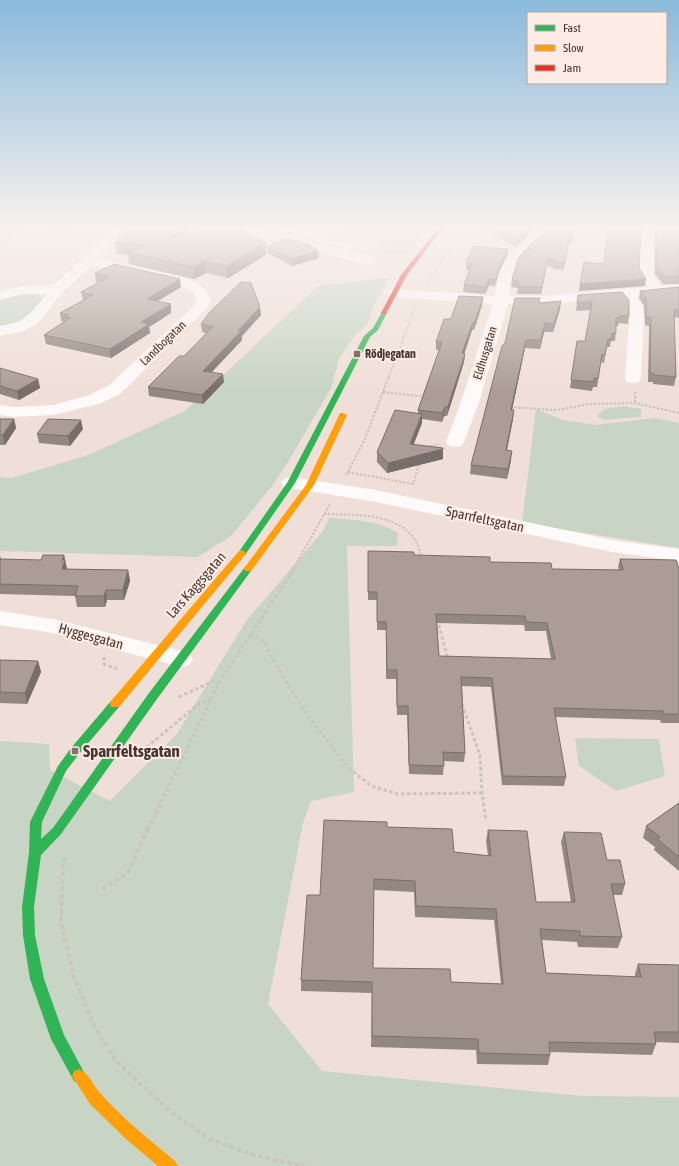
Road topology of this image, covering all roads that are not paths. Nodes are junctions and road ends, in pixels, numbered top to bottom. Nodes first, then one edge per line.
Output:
1 (66, 281) edge
2 (180, 281) edge
3 (401, 281) edge
4 (505, 281) edge
5 (651, 281) edge
6 (58, 289) junction
7 (679, 289) edge
8 (658, 290) junction
9 (395, 293) junction
10 (625, 294) junction
11 (0, 296) edge
12 (502, 300) junction
13 (376, 329) junction
14 (0, 331) edge
15 (375, 342) dead end
16 (633, 378) dead end
17 (345, 409) dead end
18 (0, 410) edge
19 (455, 442) road end
20 (300, 484) junction
21 (679, 555) edge
22 (0, 618) edge
23 (157, 653) junction
24 (181, 659) junction
25 (34, 853) junction
26 (170, 1166) edge

1 - 6 street
2 - 18 street, Landbogatan
3 - 9 street, Lars Kaggsgatan
4 - 12 street, Eldhusgatan
5 - 8 street
6 - 11 street
6 - 14 street
7 - 8 street
8 - 10 street
9 - 12 street
9 - 13 street, Lars Kaggsgatan
10 - 12 street
10 - 16 street
12 - 19 street, Eldhusgatan
13 - 15 street, Lars Kaggsgatan
13 - 20 street, Lars Kaggsgatan
17 - 20 street, Lars Kaggsgatan
20 - 21 street, Sparrfeltsgatan
20 - 23 street, Lars Kaggsgatan
20 - 24 street, Lars Kaggsgatan
22 - 23 street, Hyggesgatan
23 - 24 street, Hyggesgatan
23 - 25 street, Lars Kaggsgatan
24 - 25 street, Lars Kaggsgatan
25 - 26 street, Lars Kaggsgatan

